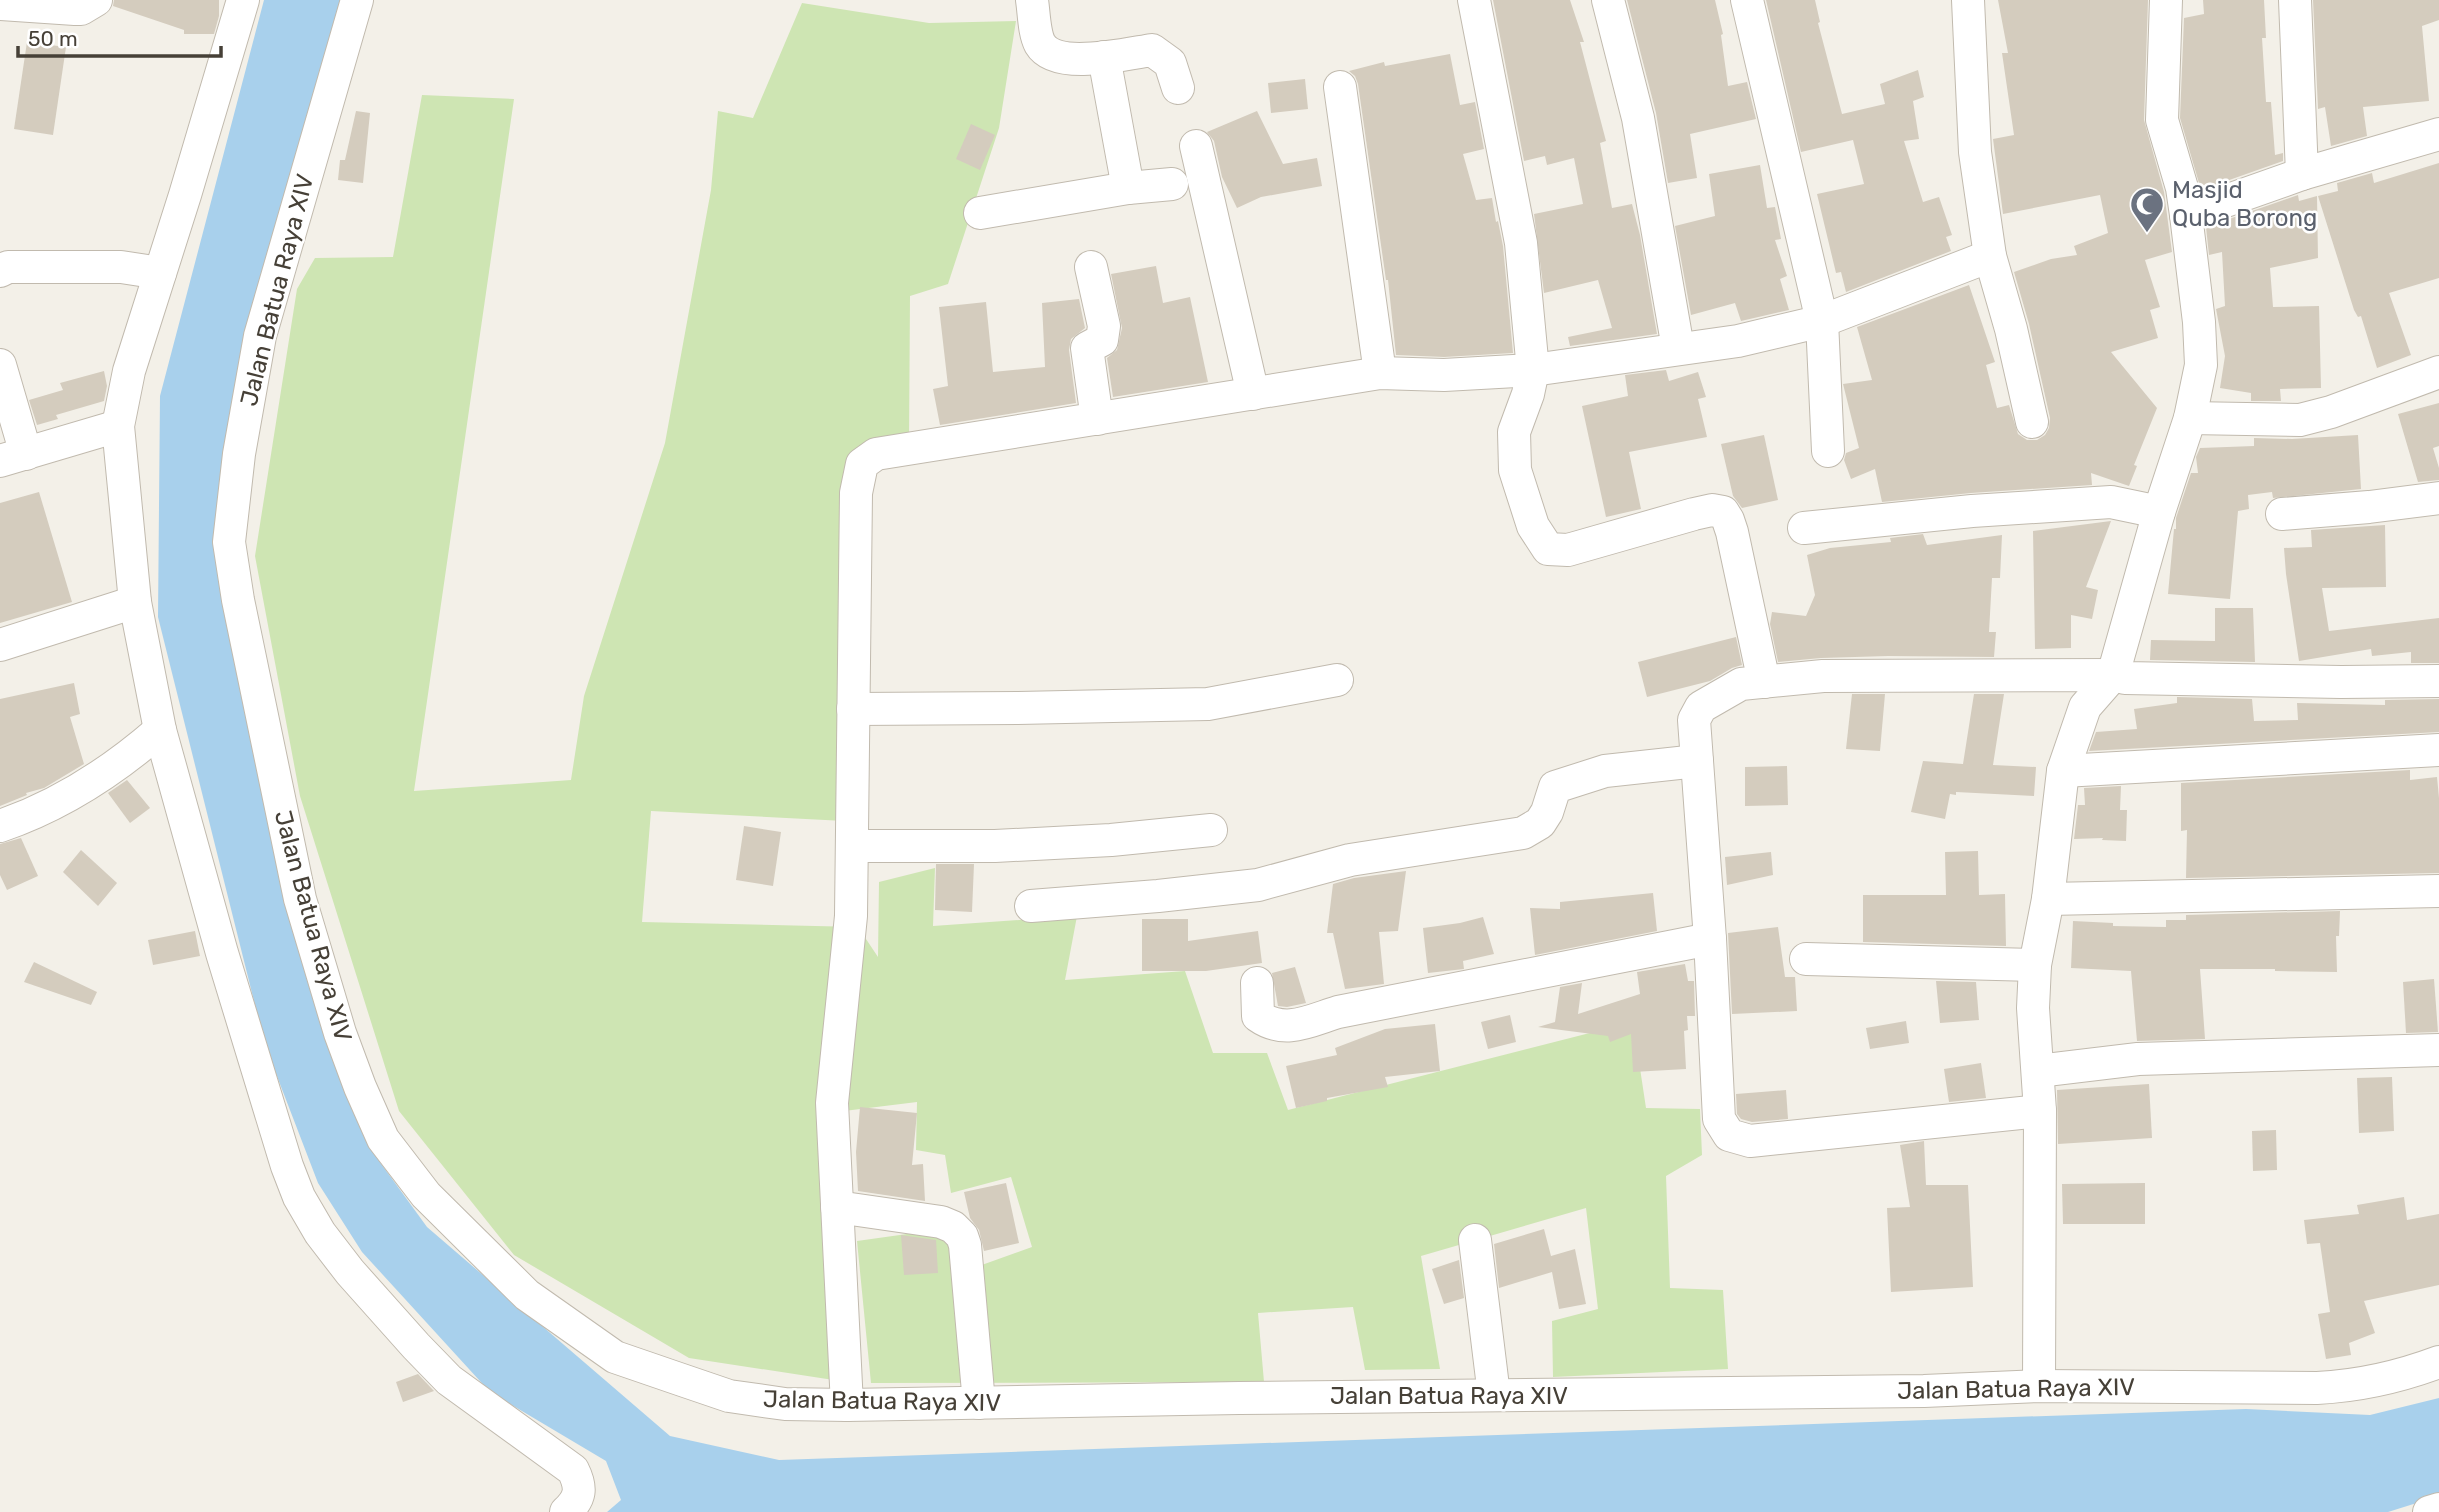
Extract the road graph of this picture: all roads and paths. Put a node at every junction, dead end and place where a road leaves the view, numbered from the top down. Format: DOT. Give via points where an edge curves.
graph roads {
  1 [pos="96,0"];
  2 [pos="357,0"];
  3 [pos="1032,0"];
  4 [pos="1475,0"];
  5 [pos="1608,0"];
  6 [pos="1747,0"];
  7 [pos="1968,0"];
  8 [pos="2166,0"];
  9 [pos="2295,0"];
  10 [pos="242,3"];
  11 [pos="0,4"];
  12 [pos="1104,57"];
  13 [pos="1340,87"];
  14 [pos="1178,88"];
  15 [pos="2439,134"];
  16 [pos="1196,146"];
  17 [pos="2302,174"];
  18 [pos="1172,184"];
  19 [pos="1128,188"];
  20 [pos="980,213"];
  21 [pos="2186,215"];
  22 [pos="1990,256"];
  23 [pos="1091,267"];
  24 [pos="0,271"];
  25 [pos="160,273"];
  26 [pos="1822,321"];
  27 [pos="1678,348"];
  28 [pos="0,365"];
  29 [pos="1533,370"];
  30 [pos="2439,372"];
  31 [pos="1380,373"];
  32 [pos="1253,394"];
  33 [pos="2190,418"];
  34 [pos="1097,419"];
  35 [pos="2032,422"];
  36 [pos="118,426"];
  37 [pos="1828,451"];
  38 [pos="13,458"];
  39 [pos="2439,498"];
  40 [pos="2159,512"];
  41 [pos="2283,514"];
  42 [pos="1804,528"];
  43 [pos="135,602"];
  44 [pos="0,645"];
  45 [pos="2113,675"];
  46 [pos="1337,680"];
  47 [pos="2439,681"];
  48 [pos="1764,682"];
  49 [pos="853,709"];
  50 [pos="160,730"];
  51 [pos="2439,750"];
  52 [pos="1697,761"];
  53 [pos="2063,771"];
  54 [pos="0,826"];
  55 [pos="1210,830"];
  56 [pos="852,846"];
  57 [pos="2439,891"];
  58 [pos="2048,900"];
  59 [pos="1031,906"];
  60 [pos="1710,939"];
  61 [pos="1806,959"];
  62 [pos="2035,965"];
  63 [pos="1257,983"];
  64 [pos="2439,1050"];
  65 [pos="2038,1071"];
  66 [pos="2040,1111"];
  67 [pos="837,1207"];
  68 [pos="1475,1240"];
  69 [pos="2439,1362"];
  70 [pos="2039,1386"];
  71 [pos="1494,1395"];
  72 [pos="979,1403"];
  73 [pos="847,1405"];
  74 [pos="2439,1509"];
  75 [pos="566,1512"];
  76 [pos="2429,1512"];
  1 -- 11 [label="street" via="81,9"];
  2 -- 73 [label="street, Jalan Batua Raya XIV" via="260,336 229,542 300,899 340,1033 383,1139 426,1195 527,1295 615,1357 729,1396 785,1404"];
  3 -- 12 [label="street" via="1040,44 1050,54 1065,59"];
  4 -- 29 [label="street" via="1521,243"];
  5 -- 27 [label="street" via="1638,118"];
  6 -- 26 [label="street"];
  7 -- 22 [label="street" via="1975,152"];
  8 -- 21 [label="street" via="2162,120"];
  9 -- 17 [label="street"];
  10 -- 25 [label="street"];
  12 -- 14 [label="street" via="1152,50 1170,63"];
  12 -- 19 [label="street"];
  13 -- 31 [label="street"];
  15 -- 17 [label="street"];
  16 -- 32 [label="street"];
  17 -- 21 [label="street"];
  18 -- 19 [label="street"];
  19 -- 20 [label="street"];
  21 -- 33 [label="street" via="2201,365"];
  22 -- 26 [label="street"];
  22 -- 35 [label="street"];
  23 -- 34 [label="street" via="1104,326 1102,340 1087,348"];
  24 -- 25 [label="street" via="8,267 121,267"];
  25 -- 36 [label="street" via="129,371"];
  26 -- 27 [label="street" via="1738,341"];
  26 -- 37 [label="street"];
  27 -- 29 [label="street"];
  28 -- 38 [label="street"];
  29 -- 31 [label="street"];
  29 -- 48 [label="street" via="1514,432 1515,470 1533,526 1548,549 1568,550 1694,514 1723,512 1732,532"];
  30 -- 33 [label="street" via="2300,420"];
  31 -- 32 [label="street"];
  32 -- 34 [label="street"];
  33 -- 40 [label="street"];
  34 -- 49 [label="street" via="876,454 862,464 856,493"];
  36 -- 38 [label="street"];
  36 -- 43 [label="street"];
  39 -- 41 [label="street"];
  40 -- 42 [label="street" via="2111,502"];
  40 -- 45 [label="street"];
  43 -- 44 [label="street"];
  43 -- 50 [label="street"];
  45 -- 47 [label="street"];
  45 -- 48 [label="street" via="1823,676"];
  45 -- 53 [label="street" via="2085,707"];
  46 -- 49 [label="street" via="1208,704"];
  48 -- 52 [label="street" via="1741,684 1701,707 1694,720"];
  49 -- 56 [label="street"];
  50 -- 54 [label="street" via="111,770 25,818"];
  50 -- 75 [label="street" via="222,953 299,1197 350,1272 449,1380 573,1470 578,1500"];
  51 -- 53 [label="street"];
  52 -- 59 [label="street" via="1605,771 1555,787 1547,812 1523,833 1350,860 1258,885"];
  52 -- 60 [label="street"];
  53 -- 58 [label="street"];
  55 -- 56 [label="street" via="995,846"];
  56 -- 67 [label="street" via="851,916 832,1103"];
  57 -- 58 [label="street"];
  58 -- 62 [label="street"];
  60 -- 63 [label="street" via="1338,1012 1290,1027 1270,1024 1258,1016"];
  60 -- 66 [label="street" via="1718,1119 1729,1135 1750,1141"];
  61 -- 62 [label="street"];
  62 -- 65 [label="street"];
  64 -- 65 [label="street" via="2151,1059"];
  65 -- 66 [label="street"];
  66 -- 70 [label="street"];
  67 -- 72 [label="street" via="940,1222 962,1236 969,1270"];
  67 -- 73 [label="street"];
  68 -- 71 [label="street"];
  69 -- 70 [label="street, Jalan Batua Raya XIV" via="2352,1386"];
  70 -- 71 [label="street, Jalan Batua Raya XIV"];
  71 -- 72 [label="street, Jalan Batua Raya XIV"];
  72 -- 73 [label="street, Jalan Batua Raya XIV"];
  74 -- 76 [label="street"];
}
